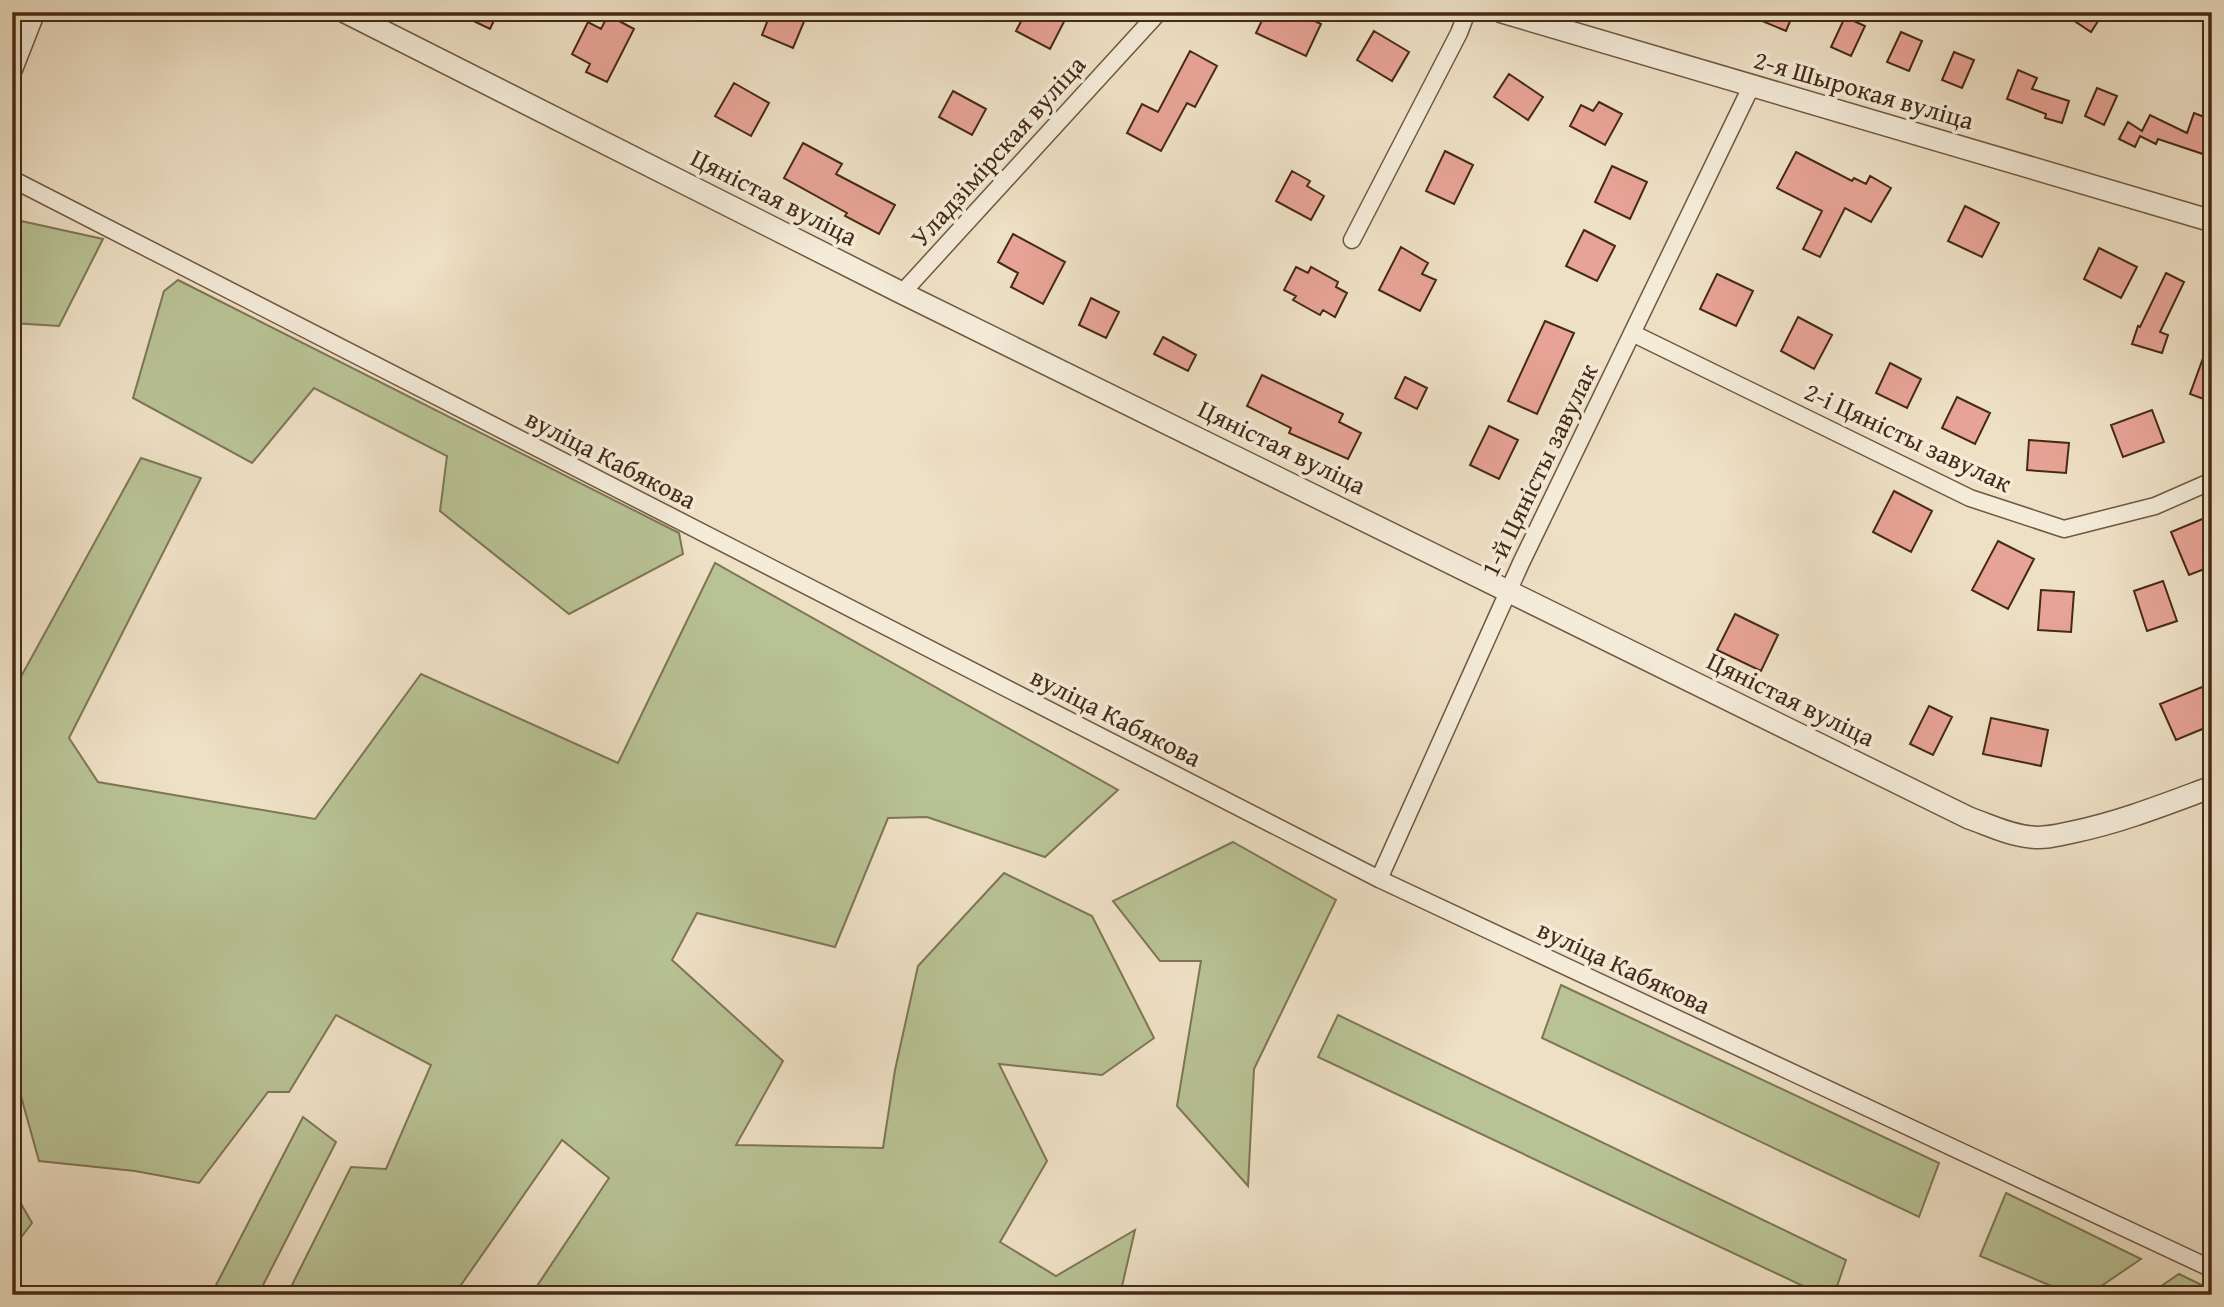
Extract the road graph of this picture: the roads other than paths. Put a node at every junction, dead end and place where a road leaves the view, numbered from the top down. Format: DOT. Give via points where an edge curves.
graph roads {
  1 [pos="34,12"];
  2 [pos="345,12"];
  3 [pos="1159,12"];
  4 [pos="1467,12"];
  5 [pos="1502,12"];
  6 [pos="12,68"];
  7 [pos="1751,86"];
  8 [pos="12,179"];
  9 [pos="2212,221"];
  10 [pos="1352,240"];
  11 [pos="902,293"];
  12 [pos="1632,333"];
  13 [pos="2212,481"];
  14 [pos="1509,589"];
  15 [pos="2212,787"];
  16 [pos="1379,880"];
  17 [pos="2212,1269"];
  1 -- 6 [label="street"];
  2 -- 11 [label="street, Цяністая вуліца"];
  3 -- 11 [label="street, Уладзімірская вуліца"];
  4 -- 10 [label="street"];
  5 -- 7 [label="street, 2-я Шырокая вуліца"];
  7 -- 9 [label="street, 2-я Шырокая вуліца"];
  7 -- 12 [label="street, 1-й Цяністы завулак"];
  8 -- 16 [label="street, вуліца Кабякова"];
  11 -- 14 [label="street, Цяністая вуліца"];
  12 -- 13 [label="street, 2-і Цяністы завулак" via="1970,498 2064,529 2155,506"];
  12 -- 14 [label="street, 1-й Цяністы завулак"];
  14 -- 15 [label="street, Цяністая вуліца" via="1909,789 2009,832 2049,837 2100,827"];
  14 -- 16 [label="street, 1-й Цяністы завулак"];
  16 -- 17 [label="street, вуліца Кабякова"];
}
